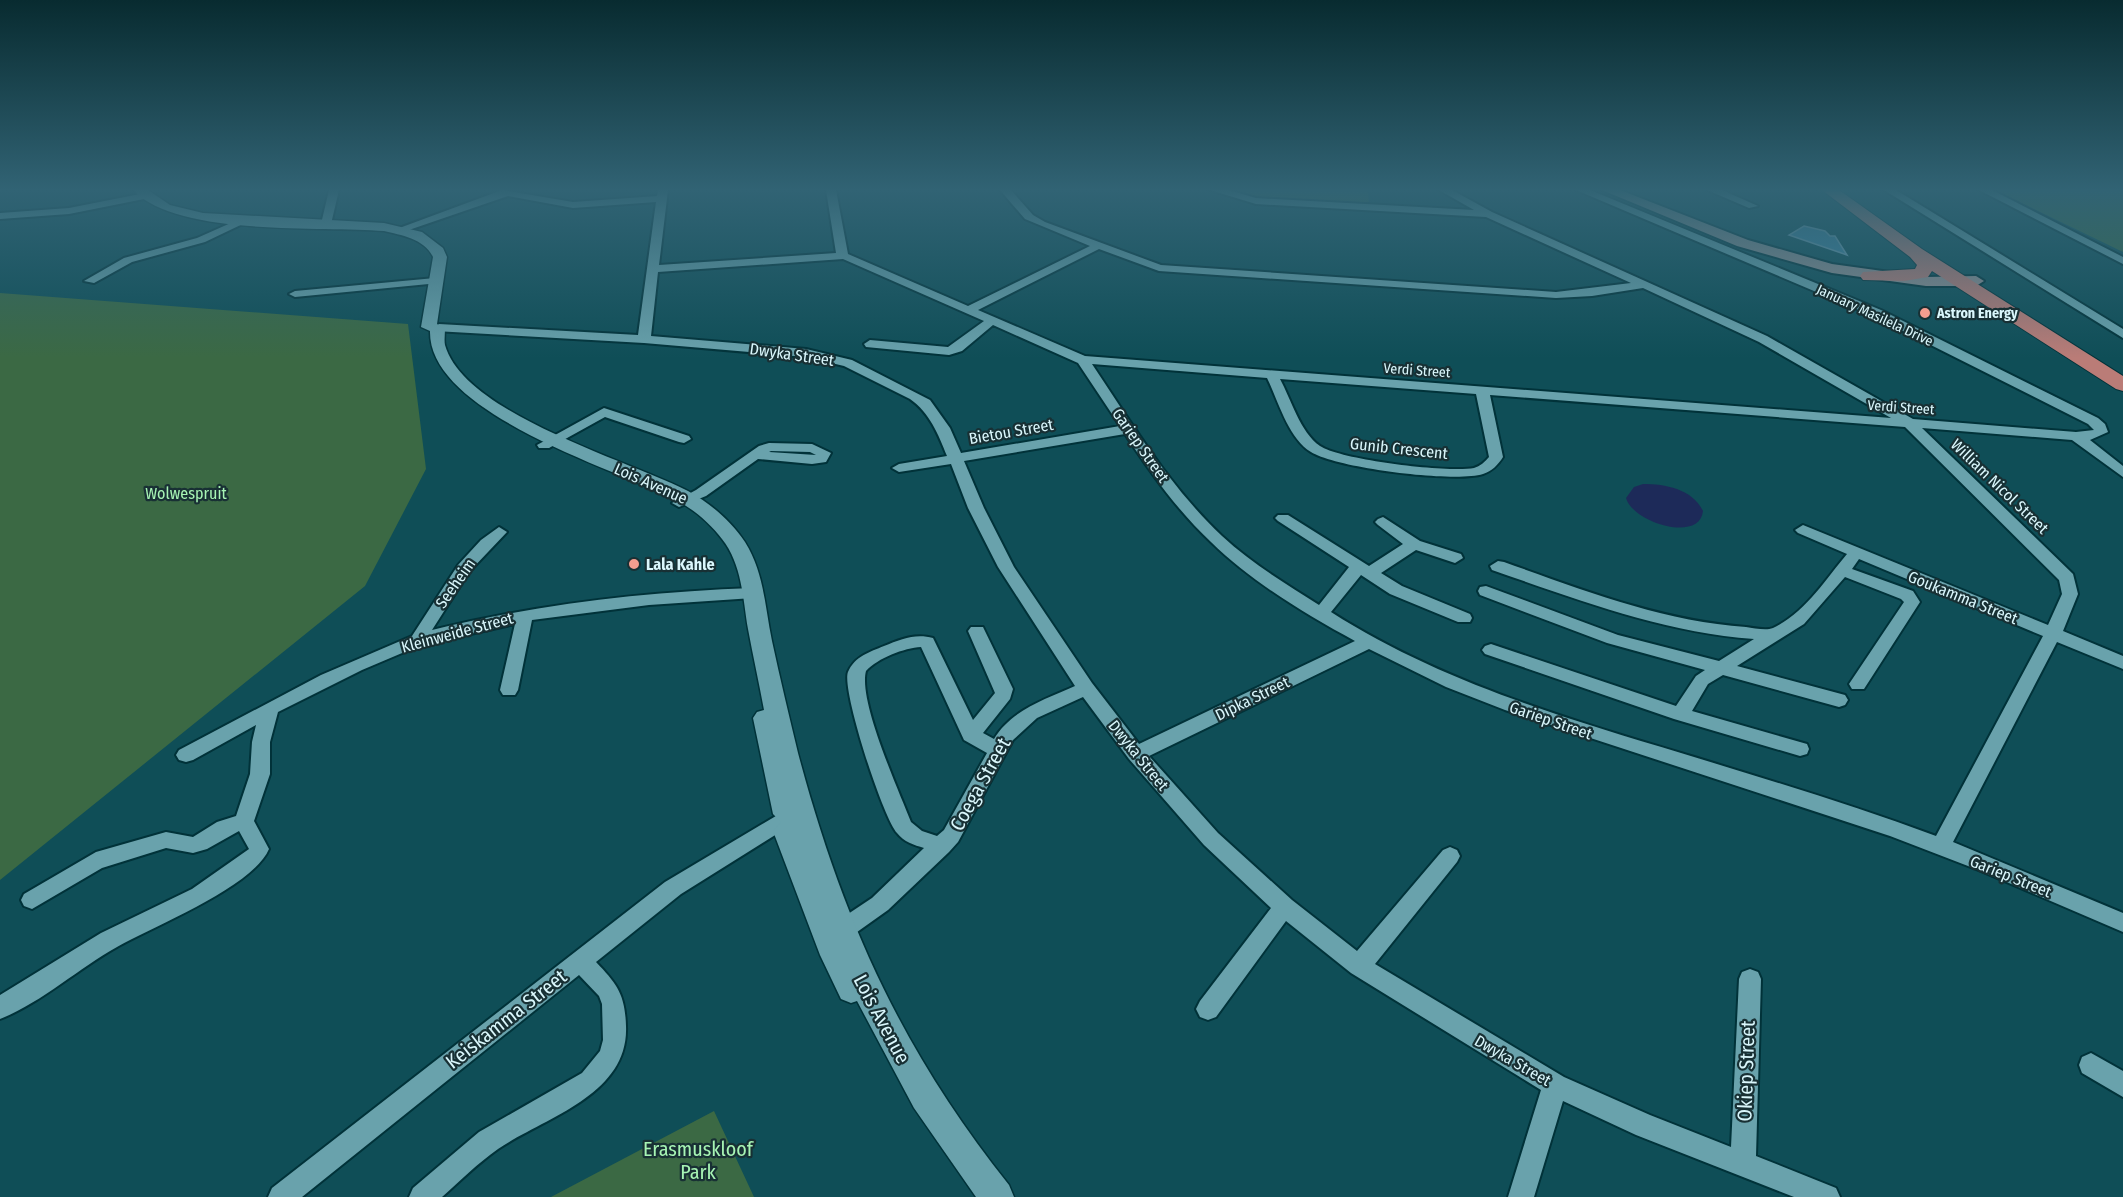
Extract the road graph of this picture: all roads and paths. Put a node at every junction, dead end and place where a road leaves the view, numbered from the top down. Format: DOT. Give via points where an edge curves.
graph roads {
  1 [pos="180,246"];
  2 [pos="431,246"];
  3 [pos="657,246"];
  4 [pos="839,246"];
  5 [pos="1098,246"];
  6 [pos="1558,246"];
  7 [pos="1715,246"];
  8 [pos="1742,246"];
  9 [pos="1743,246"];
  10 [pos="1906,246"];
  11 [pos="1918,246"];
  12 [pos="1980,246"];
  13 [pos="2093,246"];
  14 [pos="1916,253"];
  15 [pos="844,256"];
  16 [pos="2123,261"];
  17 [pos="654,269"];
  18 [pos="1869,276"];
  19 [pos="90,281"];
  20 [pos="435,283"];
  21 [pos="1972,283"];
  22 [pos="1643,285"];
  23 [pos="295,294"];
  24 [pos="967,311"];
  25 [pos="991,321"];
  26 [pos="436,327"];
  27 [pos="2123,334"];
  28 [pos="644,339"];
  29 [pos="870,344"];
  30 [pos="1083,360"];
  31 [pos="1271,374"];
  32 [pos="2123,374"];
  33 [pos="2123,385"];
  34 [pos="1482,390"];
  35 [pos="1908,422"];
  36 [pos="1129,429"];
  37 [pos="2076,436"];
  38 [pos="684,439"];
  39 [pos="548,443"];
  40 [pos="756,455"];
  41 [pos="958,459"];
  42 [pos="899,468"];
  43 [pos="2123,473"];
  44 [pos="684,501"];
  45 [pos="1283,518"];
  46 [pos="1383,522"];
  47 [pos="1803,530"];
  48 [pos="499,532"];
  49 [pos="1414,544"];
  50 [pos="1856,553"];
  51 [pos="1455,558"];
  52 [pos="1498,566"];
  53 [pos="1364,570"];
  54 [pos="1843,571"];
  55 [pos="1486,591"];
  56 [pos="746,593"];
  57 [pos="525,615"];
  58 [pos="1320,615"];
  59 [pos="1464,618"];
  60 [pos="977,631"];
  61 [pos="2053,634"];
  62 [pos="1770,635"];
  63 [pos="418,640"];
  64 [pos="1368,642"];
  65 [pos="1491,650"];
  66 [pos="2123,663"];
  67 [pos="1721,668"];
  68 [pos="1858,684"];
  69 [pos="1086,688"];
  70 [pos="509,690"];
  71 [pos="1839,700"];
  72 [pos="270,708"];
  73 [pos="1680,714"];
  74 [pos="971,735"];
  75 [pos="1800,749"];
  76 [pos="998,750"];
  77 [pos="1136,754"];
  78 [pos="186,755"];
  79 [pos="244,821"];
  80 [pos="791,822"];
  81 [pos="942,846"];
  82 [pos="1940,848"];
  83 [pos="1450,856"];
  84 [pos="32,900"];
  85 [pos="1284,907"];
  86 [pos="2123,923"];
  87 [pos="834,935"];
  88 [pos="580,961"];
  89 [pos="1359,966"];
  90 [pos="1750,979"];
  91 [pos="0,1008"];
  92 [pos="1208,1010"];
  93 [pos="2091,1065"];
  94 [pos="2123,1084"];
  95 [pos="1555,1085"];
  96 [pos="1743,1163"];
  97 [pos="280,1197"];
  98 [pos="422,1197"];
  99 [pos="978,1197"];
  100 [pos="997,1197"];
  101 [pos="1521,1197"];
  102 [pos="1827,1197"];
  1 -- 19 [label="street" via="128,260"];
  2 -- 20 [label="street, Lois Avenue" via="441,259"];
  3 -- 17 [label="street"];
  4 -- 15 [label="street"];
  5 -- 22 [label="street" via="1159,268 1262,276 1556,295"];
  5 -- 24 [label="street"];
  6 -- 22 [label="street, William Nicol Street"];
  7 -- 37 [label="street, January Masilela Drive" via="1877,313 2100,427 2101,432 2096,435"];
  8 -- 21 [label="main road, January Masilela Drive" via="1835,274 1898,282"];
  9 -- 18 [label="main road, January Masilela Drive" via="1808,265"];
  10 -- 14 [label="main road"];
  11 -- 21 [label="main road"];
  12 -- 27 [label="street"];
  13 -- 16 [label="street"];
  14 -- 18 [label="main road" via="1926,265 1922,273"];
  14 -- 21 [label="main road"];
  15 -- 17 [label="street"];
  15 -- 24 [label="street, Verdi Street"];
  17 -- 28 [label="street"];
  18 -- 21 [label="main road, January Masilela Drive"];
  20 -- 23 [label="street"];
  20 -- 26 [label="street, Lois Avenue" via="430,295"];
  21 -- 32 [label="main road"];
  21 -- 33 [label="main road"];
  22 -- 35 [label="street, William Nicol Street" via="1784,350"];
  24 -- 25 [label="street, Verdi Street"];
  25 -- 29 [label="street" via="949,351"];
  25 -- 30 [label="street, Verdi Street"];
  26 -- 28 [label="street, Dwyka Street"];
  26 -- 39 [label="street, Lois Avenue" via="440,353 461,382"];
  28 -- 41 [label="street, Dwyka Street" via="782,349 848,363 895,384 925,403"];
  30 -- 31 [label="street, Verdi Street"];
  30 -- 36 [label="street, Gariep Street"];
  31 -- 34 [label="street, Verdi Street"];
  31 -- 34 [label="street, Gunib Crescent" via="1307,441 1327,456 1349,462 1460,472 1480,470 1496,457"];
  34 -- 35 [label="street, Verdi Street"];
  35 -- 37 [label="street, Verdi Street"];
  35 -- 61 [label="street, William Nicol Street" via="2067,578 2070,594"];
  36 -- 41 [label="street, Bietou Street"];
  36 -- 58 [label="street, Gariep Street" via="1208,532"];
  37 -- 43 [label="street"];
  38 -- 39 [label="street" via="607,412"];
  39 -- 44 [label="street, Lois Avenue"];
  40 -- 44 [label="street"];
  41 -- 42 [label="street, Bietou Street"];
  41 -- 69 [label="street, Dwyka Street" via="976,508 1005,567"];
  44 -- 56 [label="street, Lois Avenue" via="712,516 738,548 749,572"];
  45 -- 53 [label="street"];
  46 -- 49 [label="street"];
  47 -- 50 [label="street, Goukamma Street"];
  48 -- 63 [label="street, Seeheim" via="457,577"];
  49 -- 51 [label="street"];
  49 -- 53 [label="street"];
  50 -- 54 [label="street"];
  50 -- 61 [label="street, Goukamma Street"];
  52 -- 62 [label="street" via="1625,611 1733,632"];
  53 -- 58 [label="street"];
  53 -- 59 [label="street" via="1416,600"];
  54 -- 62 [label="street" via="1798,620"];
  54 -- 68 [label="street" via="1907,595 1912,602"];
  55 -- 67 [label="street" via="1613,639"];
  56 -- 57 [label="street, Kleinweide Street" via="633,600"];
  56 -- 80 [label="street, Lois Avenue" via="777,780"];
  57 -- 63 [label="street, Kleinweide Street"];
  57 -- 70 [label="street"];
  58 -- 64 [label="street, Gariep Street"];
  60 -- 74 [label="street" via="1004,694"];
  61 -- 66 [label="street, Goukamma Street"];
  61 -- 82 [label="street, William Nicol Street"];
  62 -- 67 [label="street"];
  63 -- 72 [label="street, Kleinweide Street"];
  64 -- 77 [label="street, Dipka Street"];
  64 -- 82 [label="street, Gariep Street" via="1425,672 1513,708 1760,784"];
  65 -- 73 [label="street"];
  67 -- 71 [label="street"];
  67 -- 73 [label="street" via="1702,680"];
  69 -- 76 [label="street, Coega Street" via="1031,713 1006,735"];
  69 -- 77 [label="street, Dwyka Street"];
  72 -- 78 [label="street, Kleinweide Street"];
  72 -- 79 [label="street" via="261,742 260,774"];
  73 -- 75 [label="street"];
  74 -- 76 [label="street"];
  74 -- 81 [label="street" via="927,642 908,643 867,659 856,674 862,713 903,827 915,837"];
  76 -- 81 [label="street, Coega Street" via="964,816"];
  77 -- 85 [label="street, Dwyka Street" via="1211,839"];
  79 -- 84 [label="street" via="200,843 166,840 96,861"];
  79 -- 91 [label="street" via="259,849 256,856 200,895 109,940"];
  80 -- 87 [label="street, Lois Avenue"];
  80 -- 88 [label="street, Keiskamma Street" via="737,848 673,888"];
  81 -- 87 [label="street, Coega Street" via="880,904"];
  82 -- 86 [label="street, Gariep Street"];
  83 -- 89 [label="street"];
  85 -- 89 [label="street, Dwyka Street"];
  85 -- 92 [label="street"];
  87 -- 99 [label="street, Lois Avenue" via="870,1028 914,1105"];
  87 -- 100 [label="street, Lois Avenue" via="912,1076"];
  88 -- 97 [label="street, Keiskamma Street"];
  88 -- 98 [label="street" via="607,989 614,1004 615,1040 610,1057 591,1081 488,1142"];
  89 -- 95 [label="street, Dwyka Street"];
  90 -- 96 [label="street, Okiep Street"];
  93 -- 94 [label="street"];
  95 -- 96 [label="street, Dwyka Street"];
  95 -- 101 [label="street"];
  96 -- 102 [label="street, Dwyka Street"];
}
